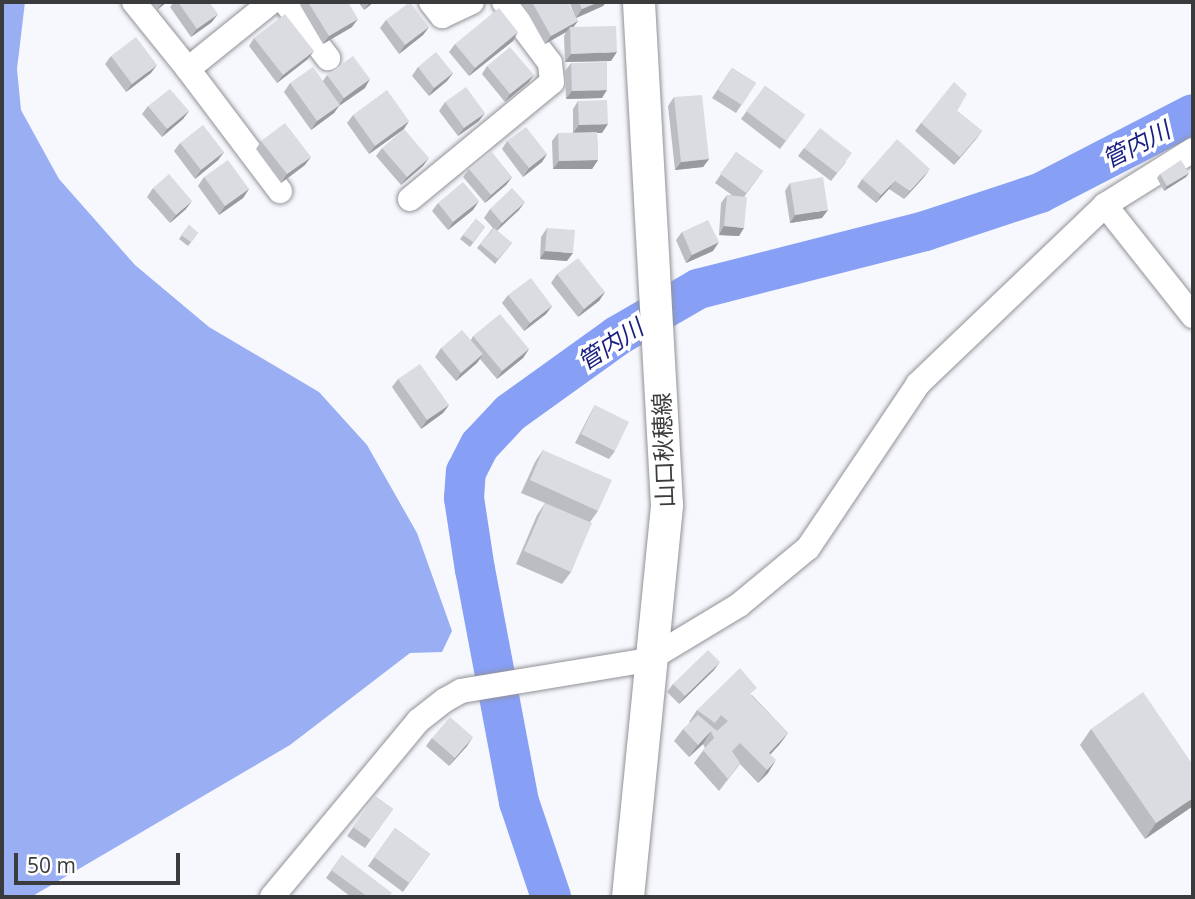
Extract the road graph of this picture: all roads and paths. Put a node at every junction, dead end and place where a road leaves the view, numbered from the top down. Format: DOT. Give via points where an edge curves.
graph roads {
  1 [pos="134,2"];
  2 [pos="271,2"];
  3 [pos="285,2"];
  4 [pos="431,2"];
  5 [pos="472,2"];
  6 [pos="504,2"];
  7 [pos="639,2"];
  8 [pos="328,58"];
  9 [pos="188,69"];
  10 [pos="1193,150"];
  11 [pos="280,191"];
  12 [pos="410,199"];
  13 [pos="1105,205"];
  14 [pos="1193,316"];
  15 [pos="648,660"];
  16 [pos="272,897"];
  17 [pos="628,897"];
  1 -- 9 [label="street"];
  2 -- 9 [label="street"];
  3 -- 8 [label="street"];
  4 -- 5 [label="street" via="442,16"];
  6 -- 12 [label="street" via="550,63 552,82"];
  7 -- 15 [label="main road, 山口秋穂線" via="667,505"];
  9 -- 11 [label="street"];
  10 -- 13 [label="street"];
  13 -- 14 [label="street"];
  13 -- 15 [label="street" via="918,384 808,548 714,623"];
  15 -- 16 [label="street" via="461,691 418,721"];
  15 -- 17 [label="main road, 山口秋穂線"];
}
